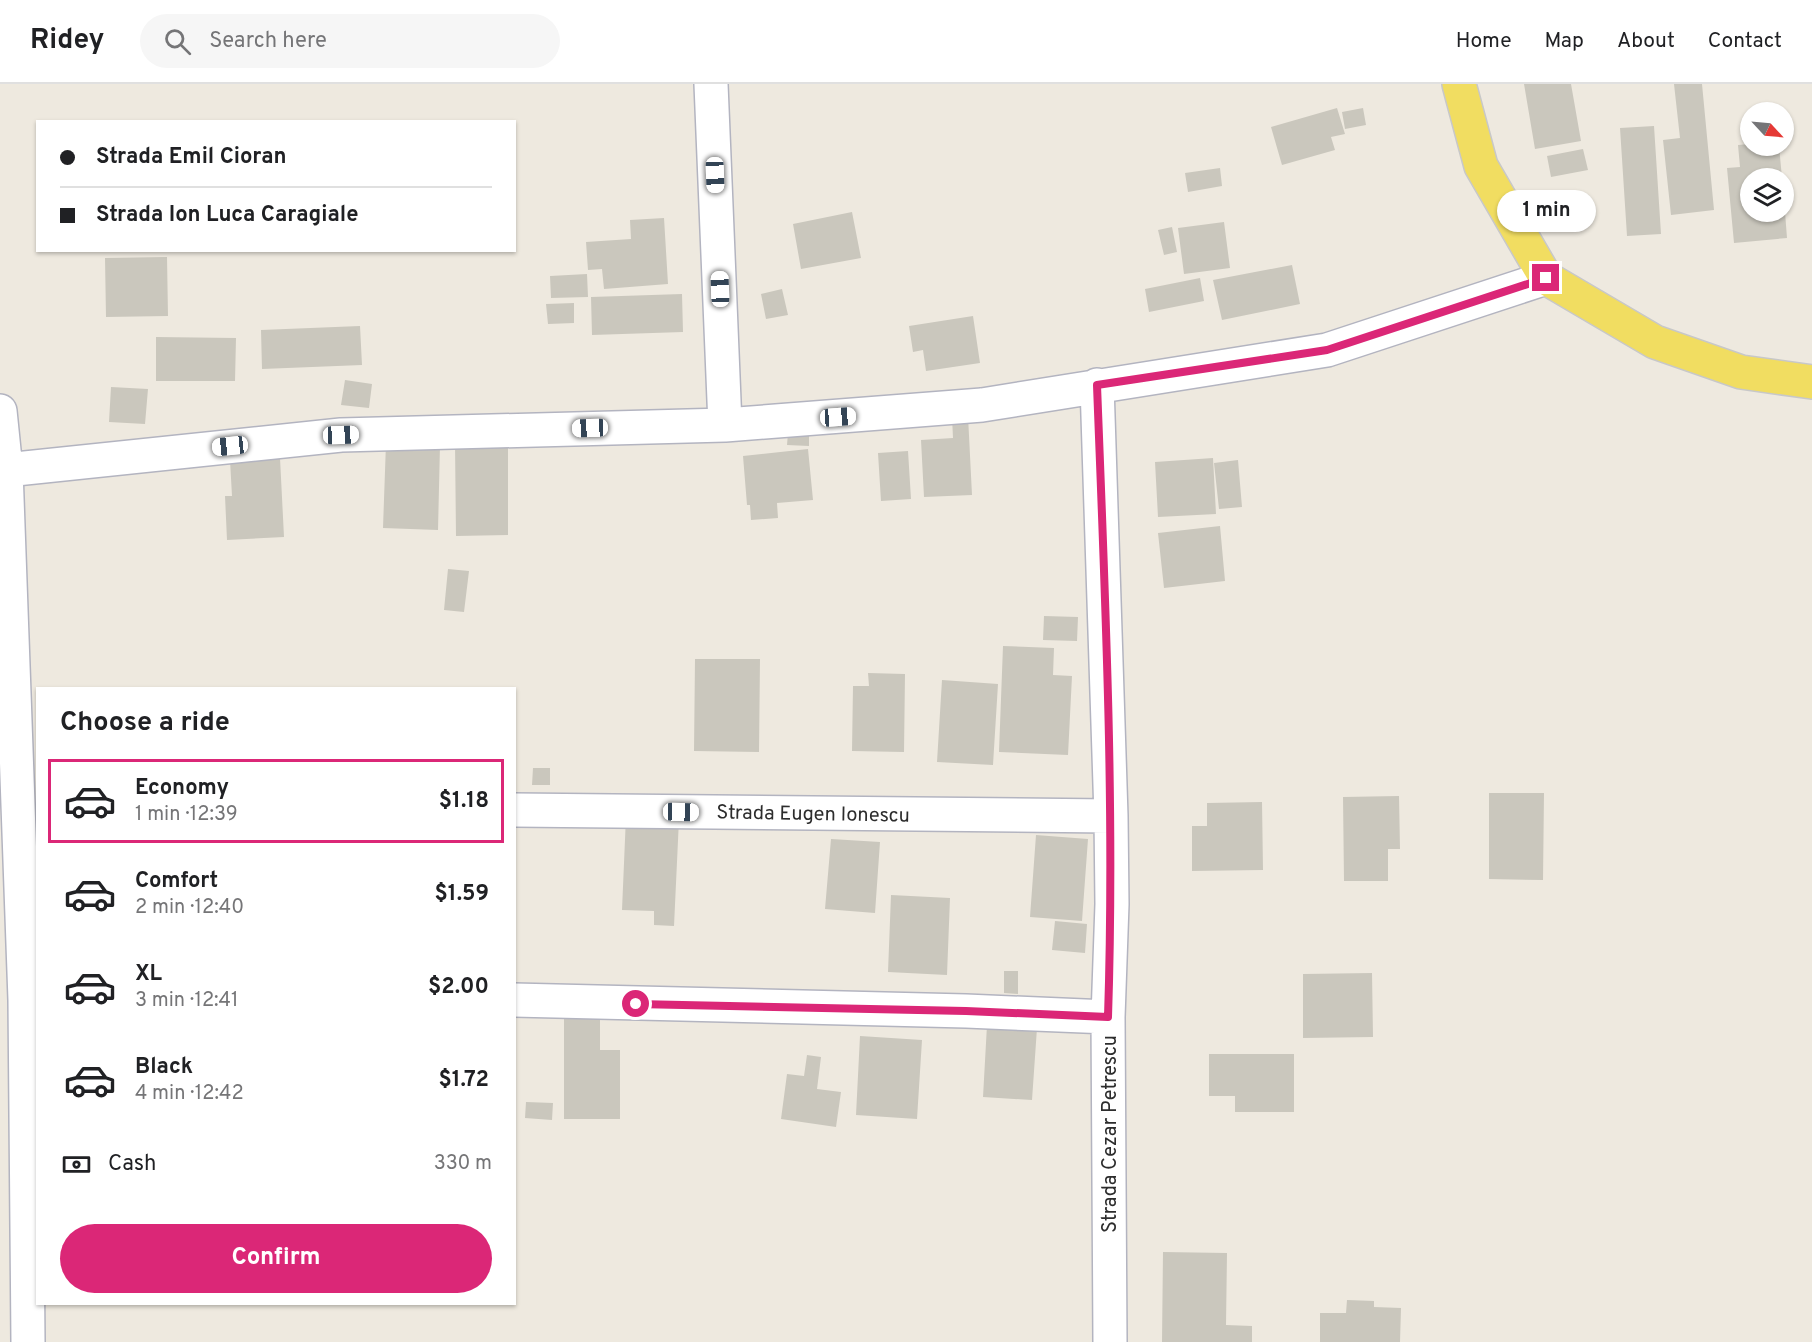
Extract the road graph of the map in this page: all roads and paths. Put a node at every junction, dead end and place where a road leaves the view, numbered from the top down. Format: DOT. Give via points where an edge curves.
graph roads {
  1 [pos="711,84"];
  2 [pos="1460,84"];
  3 [pos="1546,278"];
  4 [pos="1812,382"];
  5 [pos="1097,385"];
  6 [pos="0,411"];
  7 [pos="726,425"];
  8 [pos="6,470"];
  9 [pos="516,810"];
  10 [pos="1111,816"];
  11 [pos="31,1000"];
  12 [pos="516,1000"];
  13 [pos="1108,1017"];
  14 [pos="28,1342"];
  15 [pos="1110,1342"];
  1 -- 7 [label="street"];
  2 -- 3 [label="main road" via="1481,166"];
  3 -- 4 [label="main road" via="1655,342 1741,372"];
  3 -- 5 [label="street" via="1327,350"];
  5 -- 7 [label="street" via="982,405"];
  5 -- 10 [label="street, Strada Cezar Petrescu"];
  6 -- 8 [label="street"];
  7 -- 8 [label="street" via="341,435"];
  8 -- 11 [label="street"];
  9 -- 10 [label="street, Strada Eugen Ionescu"];
  10 -- 13 [label="street, Strada Cezar Petrescu"];
  11 -- 14 [label="street"];
  12 -- 13 [label="street"];
  13 -- 15 [label="street, Strada Cezar Petrescu"];
}
